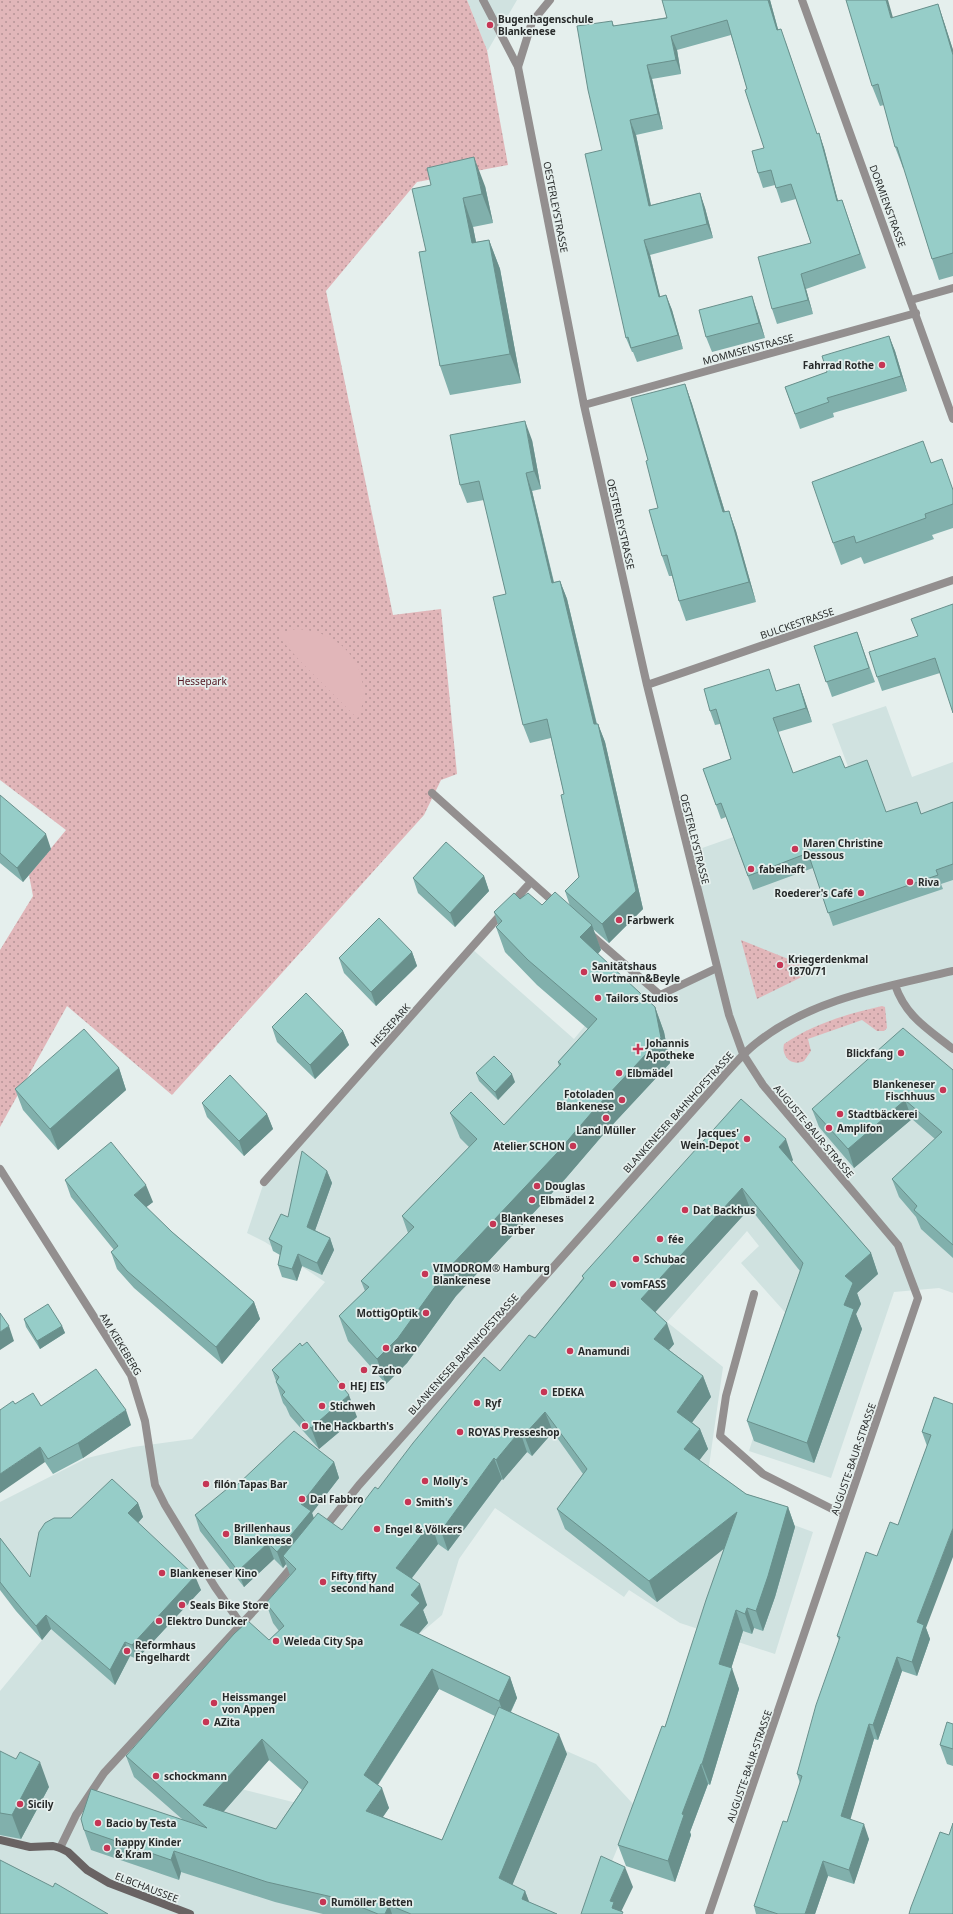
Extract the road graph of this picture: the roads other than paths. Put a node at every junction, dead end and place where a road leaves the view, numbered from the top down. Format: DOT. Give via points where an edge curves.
graph roads {
  1 [pos="483,0"];
  2 [pos="550,0"];
  3 [pos="802,0"];
  4 [pos="518,67"];
  5 [pos="953,288"];
  6 [pos="911,300"];
  7 [pos="916,313"];
  8 [pos="584,405"];
  9 [pos="953,419"];
  10 [pos="953,580"];
  11 [pos="647,685"];
  12 [pos="432,793"];
  13 [pos="530,882"];
  14 [pos="560,908"];
  15 [pos="584,928"];
  16 [pos="717,968"];
  17 [pos="953,971"];
  18 [pos="895,985"];
  19 [pos="953,1049"];
  20 [pos="743,1054"];
  21 [pos="0,1169"];
  22 [pos="264,1182"];
  23 [pos="754,1294"];
  24 [pos="844,1515"];
  25 [pos="319,1534"];
  26 [pos="300,1557"];
  27 [pos="241,1624"];
  28 [pos="0,1840"];
  29 [pos="60,1848"];
  30 [pos="190,1914"];
  31 [pos="709,1914"];
  1 -- 4 [label="street"];
  2 -- 4 [label="street, OESTERLEYSTRASSE" via="532,22"];
  3 -- 6 [label="street, DORMIENSTRASSE"];
  4 -- 8 [label="street, OESTERLEYSTRASSE"];
  5 -- 6 [label="street"];
  6 -- 7 [label="street, DORMIENSTRASSE"];
  7 -- 8 [label="street, MOMMSENSTRASSE"];
  7 -- 9 [label="street, DORMIENSTRASSE"];
  8 -- 11 [label="street, OESTERLEYSTRASSE"];
  10 -- 11 [label="street, BULCKESTRASSE"];
  11 -- 16 [label="street, OESTERLEYSTRASSE"];
  12 -- 13 [label="street"];
  13 -- 14 [label="street"];
  13 -- 22 [label="street, HESSEPARK"];
  15 -- 16 [label="street" via="660,995"];
  16 -- 20 [label="street, OESTERLEYSTRASSE"];
  17 -- 18 [label="street, BLANKENESER BAHNHOFSTRASSE"];
  18 -- 19 [label="street" via="900,1001 907,1010"];
  18 -- 20 [label="street, BLANKENESER BAHNHOFSTRASSE" via="834,1001 806,1012 770,1032"];
  20 -- 24 [label="street, AUGUSTE-BAUR-STRASSE" via="763,1085 898,1245 918,1298"];
  20 -- 25 [label="street, BLANKENESER BAHNHOFSTRASSE" via="359,1485"];
  21 -- 27 [label="street, AM KIEKEBERG" via="130,1375 145,1421 155,1485 169,1512"];
  23 -- 24 [label="street" via="726,1396 720,1436 764,1474"];
  24 -- 31 [label="street, AUGUSTE-BAUR-STRASSE"];
  26 -- 27 [label="street"];
  27 -- 29 [label="street" via="104,1773 76,1815"];
  28 -- 29 [label="street" via="30,1847"];
  29 -- 30 [label="street, ELBCHAUSSEE" via="109,1884"];
}
